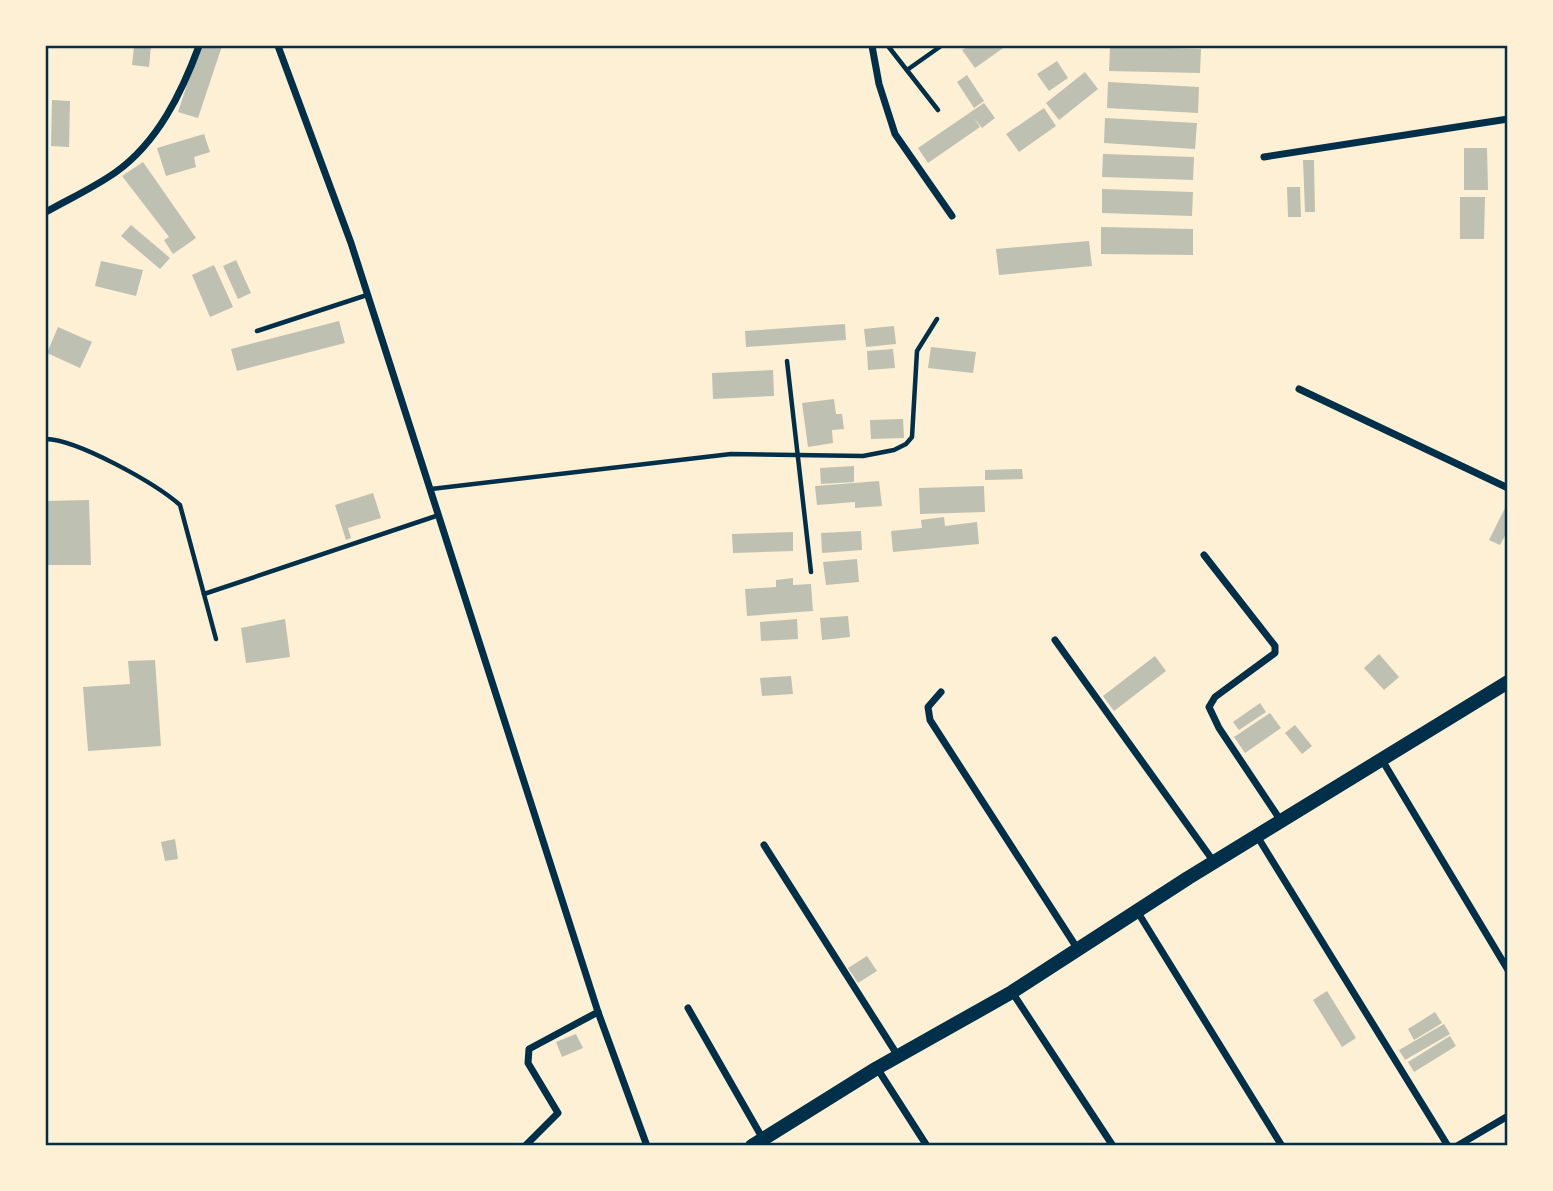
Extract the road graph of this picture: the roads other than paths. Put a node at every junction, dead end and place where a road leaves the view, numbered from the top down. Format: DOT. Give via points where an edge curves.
graph roads {
  1 [pos="199,46"];
  2 [pos="278,46"];
  3 [pos="873,46"];
  4 [pos="888,46"];
  5 [pos="941,46"];
  6 [pos="907,70"];
  7 [pos="938,110"];
  8 [pos="1507,119"];
  9 [pos="1264,157"];
  10 [pos="46,212"];
  11 [pos="952,216"];
  12 [pos="368,295"];
  13 [pos="937,319"];
  14 [pos="257,331"];
  15 [pos="787,361"];
  16 [pos="1298,389"];
  17 [pos="46,439"];
  18 [pos="798,456"];
  19 [pos="1507,488"];
  20 [pos="431,489"];
  21 [pos="440,515"];
  22 [pos="1204,555"];
  23 [pos="811,572"];
  24 [pos="204,594"];
  25 [pos="216,639"];
  26 [pos="1055,639"];
  27 [pos="1507,682"];
  28 [pos="941,692"];
  29 [pos="1382,760"];
  30 [pos="1281,821"];
  31 [pos="1257,836"];
  32 [pos="764,845"];
  33 [pos="1214,862"];
  34 [pos="1137,911"];
  35 [pos="1077,948"];
  36 [pos="1507,970"];
  37 [pos="1012,992"];
  38 [pos="688,1008"];
  39 [pos="598,1012"];
  40 [pos="898,1056"];
  41 [pos="877,1068"];
  42 [pos="1507,1116"];
  43 [pos="761,1144"];
  44 [pos="1462,1144"];
  45 [pos="525,1146"];
  46 [pos="646,1146"];
  47 [pos="927,1146"];
  48 [pos="1113,1146"];
  49 [pos="1282,1146"];
  50 [pos="1448,1146"];
  1 -- 10 [label="street" via="175,102 137,151 117,171"];
  2 -- 12 [label="street"];
  3 -- 11 [label="street" via="895,134"];
  4 -- 6 [label="lane"];
  5 -- 6 [label="lane"];
  6 -- 7 [label="lane"];
  8 -- 9 [label="street"];
  12 -- 14 [label="lane"];
  12 -- 20 [label="street"];
  13 -- 18 [label="lane" via="917,351 915,429 906,444 863,456"];
  15 -- 18 [label="lane"];
  16 -- 19 [label="street"];
  17 -- 24 [label="lane" via="78,446 167,493 180,505"];
  18 -- 20 [label="lane" via="732,454"];
  18 -- 23 [label="lane"];
  20 -- 21 [label="street"];
  21 -- 24 [label="lane"];
  21 -- 39 [label="street"];
  22 -- 30 [label="street" via="1275,646 1275,653 1215,696 1209,707"];
  24 -- 25 [label="lane"];
  26 -- 33 [label="street"];
  27 -- 29 [label="main road"];
  28 -- 35 [label="street" via="928,707 930,720"];
  29 -- 30 [label="main road"];
  29 -- 36 [label="street"];
  30 -- 31 [label="main road"];
  31 -- 33 [label="main road"];
  31 -- 50 [label="street"];
  32 -- 40 [label="street"];
  33 -- 34 [label="main road"];
  34 -- 35 [label="main road"];
  34 -- 49 [label="street"];
  35 -- 37 [label="main road"];
  37 -- 40 [label="main road"];
  37 -- 48 [label="street"];
  38 -- 43 [label="street"];
  39 -- 45 [label="street" via="529,1049 528,1063 558,1113"];
  39 -- 46 [label="street"];
  40 -- 41 [label="main road"];
  41 -- 43 [label="main road"];
  41 -- 47 [label="street"];
  42 -- 44 [label="street"];
}
